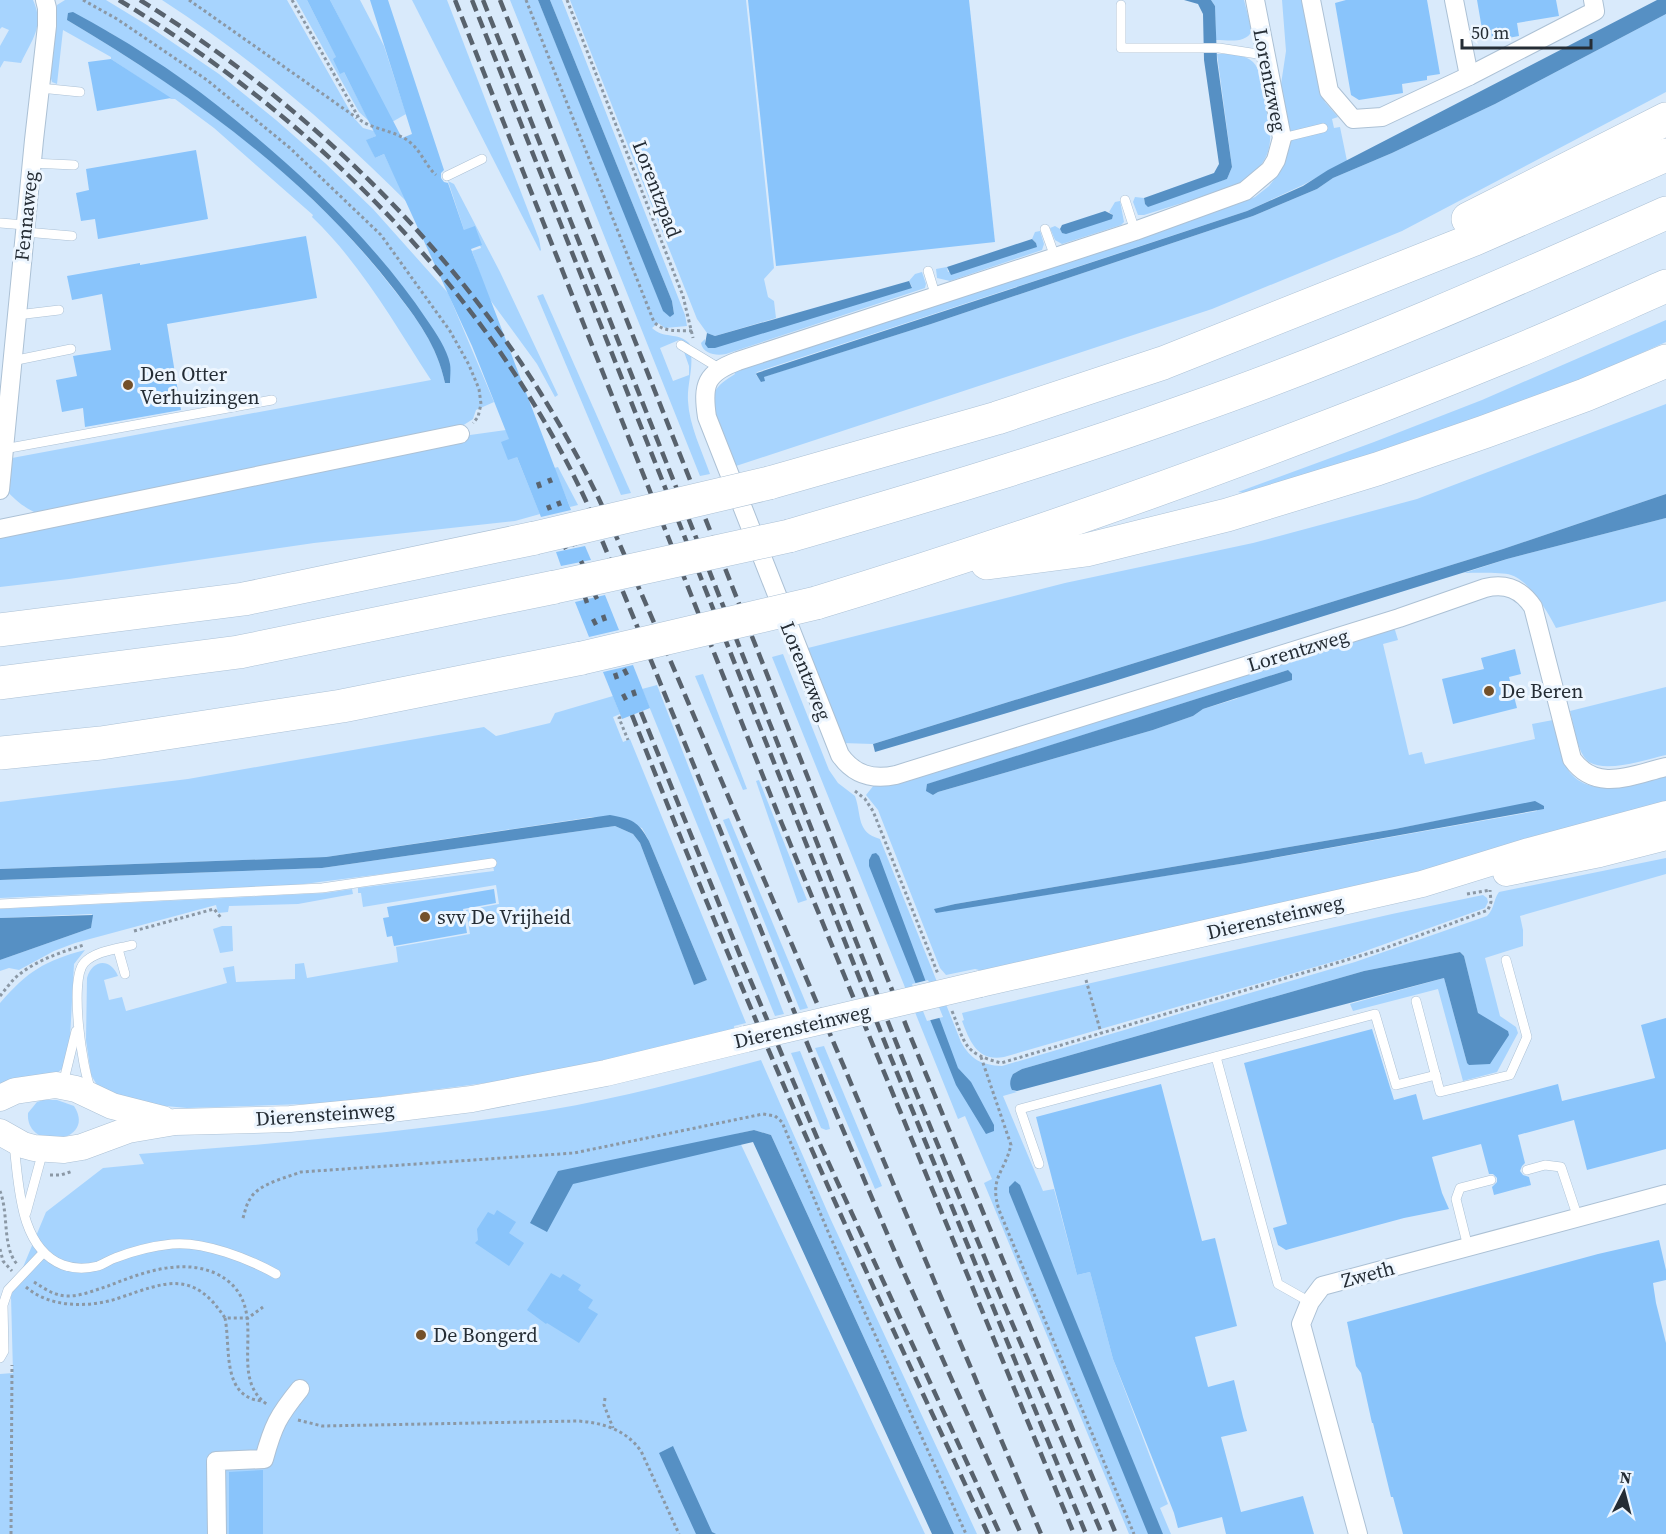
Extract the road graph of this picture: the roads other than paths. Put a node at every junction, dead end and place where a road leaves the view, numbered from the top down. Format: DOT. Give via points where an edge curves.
graph roads {
  1 [pos="45,0"];
  2 [pos="1255,0"];
  3 [pos="1311,0"];
  4 [pos="1454,0"];
  5 [pos="1593,0"];
  6 [pos="1121,4"];
  7 [pos="1264,55"];
  8 [pos="1469,76"];
  9 [pos="40,88"];
  10 [pos="80,92"];
  11 [pos="1666,119"];
  12 [pos="1323,128"];
  13 [pos="1282,138"];
  14 [pos="1666,154"];
  15 [pos="482,159"];
  16 [pos="31,163"];
  17 [pos="74,165"];
  18 [pos="447,176"];
  19 [pos="1125,200"];
  20 [pos="1666,213"];
  21 [pos="0,223"];
  22 [pos="25,229"];
  23 [pos="1045,229"];
  24 [pos="1135,231"];
  25 [pos="72,236"];
  26 [pos="1054,258"];
  27 [pos="928,271"];
  28 [pos="1666,286"];
  29 [pos="936,297"];
  30 [pos="59,310"];
  31 [pos="1300,310"];
  32 [pos="17,315"];
  33 [pos="681,345"];
  34 [pos="71,349"];
  35 [pos="12,361"];
  36 [pos="1666,361"];
  37 [pos="719,368"];
  38 [pos="1666,385"];
  39 [pos="1585,396"];
  40 [pos="272,400"];
  41 [pos="460,434"];
  42 [pos="3,438"];
  43 [pos="0,490"];
  44 [pos="0,529"];
  45 [pos="920,571"];
  46 [pos="0,630"];
  47 [pos="0,683"];
  48 [pos="0,753"];
  49 [pos="1666,767"];
  50 [pos="1666,814"];
  51 [pos="1666,837"];
  52 [pos="492,863"];
  53 [pos="1422,884"];
  54 [pos="0,904"];
  55 [pos="132,945"];
  56 [pos="118,949"];
  57 [pos="1506,960"];
  58 [pos="125,974"];
  59 [pos="1416,1001"];
  60 [pos="78,1026"];
  61 [pos="1216,1057"];
  62 [pos="1436,1075"];
  63 [pos="62,1086"];
  64 [pos="25,1090"];
  65 [pos="94,1096"];
  66 [pos="0,1098"];
  67 [pos="175,1122"];
  68 [pos="7,1136"];
  69 [pos="82,1148"];
  70 [pos="44,1150"];
  71 [pos="1040,1164"];
  72 [pos="1527,1170"];
  73 [pos="1491,1180"];
  74 [pos="1666,1194"];
  75 [pos="25,1215"];
  76 [pos="1578,1218"];
  77 [pos="1468,1247"];
  78 [pos="43,1253"];
  79 [pos="276,1274"];
  80 [pos="1310,1302"];
  81 [pos="0,1358"];
  82 [pos="300,1389"];
  83 [pos="217,1534"];
  84 [pos="1358,1534"];
  1 -- 9 [label="street, Fennaweg" via="47,26"];
  2 -- 7 [label="street, Lorentzweg"];
  3 -- 8 [label="street" via="1329,91 1353,119 1382,117"];
  4 -- 8 [label="street"];
  5 -- 8 [label="street" via="1595,11"];
  6 -- 7 [label="lane" via="1121,48 1219,48"];
  7 -- 13 [label="street, Lorentzweg"];
  9 -- 10 [label="lane"];
  9 -- 16 [label="street, Fennaweg"];
  11 -- 31 [label="highway"];
  12 -- 13 [label="lane"];
  13 -- 24 [label="street, Lorentzweg" via="1270,170 1252,187"];
  14 -- 31 [label="highway" via="1475,239"];
  15 -- 18 [label="lane"];
  16 -- 17 [label="lane"];
  16 -- 22 [label="street, Fennaweg"];
  19 -- 24 [label="lane"];
  20 -- 47 [label="highway, bridge" via="1346,351 1190,410 932,495 789,536 239,652"];
  21 -- 22 [label="lane"];
  22 -- 25 [label="lane"];
  22 -- 32 [label="street, Fennaweg"];
  23 -- 26 [label="lane"];
  24 -- 26 [label="street, Lorentzweg"];
  26 -- 29 [label="street, Lorentzweg"];
  27 -- 29 [label="lane"];
  28 -- 45 [label="highway" via="1346,420"];
  29 -- 37 [label="street, Lorentzweg"];
  30 -- 32 [label="lane"];
  31 -- 46 [label="highway, bridge" via="1162,363 1008,415 769,483 535,538 244,599"];
  32 -- 35 [label="street, Fennaweg"];
  33 -- 37 [label="lane"];
  34 -- 35 [label="lane"];
  35 -- 42 [label="street, Fennaweg"];
  36 -- 39 [label="highway"];
  37 -- 49 [label="street, Lorentzweg" via="706,389 707,417 836,746 845,763 860,773 876,777 896,775 1499,585 1521,593 1533,607 1577,767 1592,777 1610,780"];
  38 -- 39 [label="highway"];
  39 -- 45 [label="highway" via="1377,469 1227,515 1086,550"];
  40 -- 42 [label="lane"];
  41 -- 44 [label="street"];
  42 -- 43 [label="street, Fennaweg"];
  45 -- 48 [label="highway, bridge" via="816,603 582,658 342,706 101,743"];
  50 -- 53 [label="main road, Dierensteinweg"];
  51 -- 53 [label="main road, Dierensteinweg" via="1514,872"];
  52 -- 54 [label="lane" via="322,888"];
  53 -- 67 [label="main road, Dierensteinweg, bridge" via="606,1073 472,1099 290,1119"];
  55 -- 56 [label="lane"];
  56 -- 58 [label="lane"];
  56 -- 60 [label="lane" via="91,957 81,969"];
  57 -- 62 [label="lane" via="1527,1037 1510,1075 1440,1092"];
  59 -- 62 [label="lane"];
  60 -- 63 [label="lane"];
  60 -- 65 [label="lane" via="86,1078"];
  61 -- 62 [label="lane" via="1376,1014 1396,1085"];
  61 -- 71 [label="lane" via="1020,1109"];
  61 -- 80 [label="lane" via="1278,1284"];
  63 -- 64 [label="main road"];
  63 -- 65 [label="main road"];
  64 -- 66 [label="main road"];
  64 -- 68 [label="main road" via="10,1112"];
  65 -- 67 [label="main road, Dierensteinweg" via="112,1106"];
  65 -- 69 [label="main road" via="99,1107 98,1119"];
  67 -- 69 [label="main road, Dierensteinweg" via="128,1130"];
  68 -- 70 [label="main road"];
  68 -- 75 [label="lane"];
  69 -- 70 [label="main road"];
  70 -- 75 [label="lane"];
  72 -- 76 [label="lane" via="1545,1165 1561,1167"];
  73 -- 77 [label="lane" via="1460,1188 1456,1199"];
  74 -- 76 [label="street, Zweth"];
  75 -- 78 [label="lane" via="29,1233"];
  76 -- 77 [label="street, Zweth"];
  77 -- 80 [label="street, Zweth" via="1322,1286"];
  78 -- 79 [label="lane" via="58,1263 82,1269 134,1251 190,1244 260,1265"];
  78 -- 81 [label="lane" via="8,1290 3,1305 4,1351"];
  80 -- 84 [label="street" via="1301,1324"];
  82 -- 83 [label="street" via="271,1432 264,1459 216,1461"];
}
